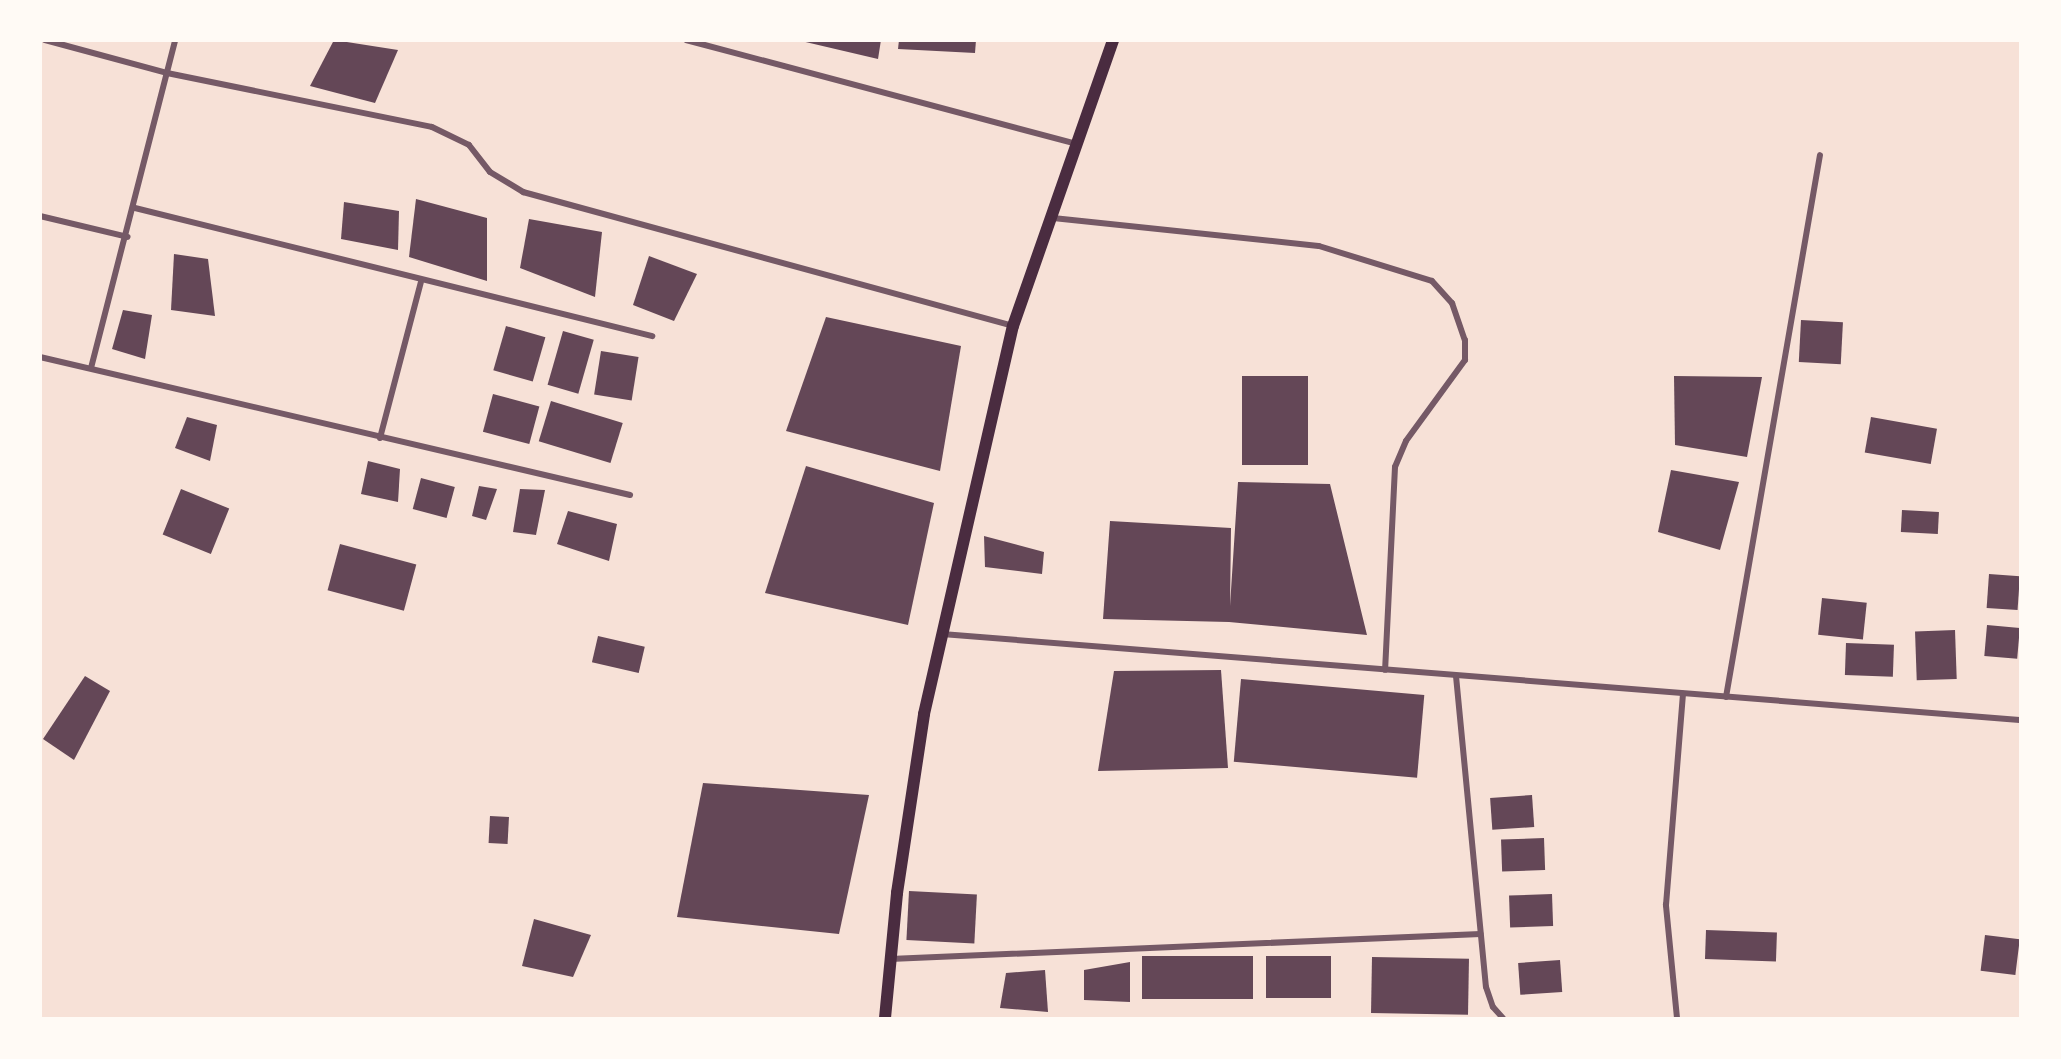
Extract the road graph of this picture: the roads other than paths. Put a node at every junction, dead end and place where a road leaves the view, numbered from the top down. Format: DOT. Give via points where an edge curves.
graph roads {
  1 [pos="45,40"];
  2 [pos="175,40"];
  3 [pos="686,40"];
  4 [pos="1113,40"];
  5 [pos="167,73"];
  6 [pos="1077,144"];
  7 [pos="1820,155"];
  8 [pos="135,208"];
  9 [pos="40,216"];
  10 [pos="1053,218"];
  11 [pos="128,237"];
  12 [pos="421,282"];
  13 [pos="1013,326"];
  14 [pos="652,336"];
  15 [pos="40,357"];
  16 [pos="91,368"];
  17 [pos="380,438"];
  18 [pos="630,495"];
  19 [pos="942,634"];
  20 [pos="1385,670"];
  21 [pos="1456,676"];
  22 [pos="1683,694"];
  23 [pos="1726,697"];
  24 [pos="2020,720"];
  25 [pos="1480,934"];
  26 [pos="890,959"];
  27 [pos="885,1018"];
  28 [pos="1503,1018"];
  29 [pos="1677,1018"];
  1 -- 5 [label="street"];
  2 -- 5 [label="street"];
  3 -- 6 [label="street"];
  4 -- 6 [label="main road"];
  5 -- 8 [label="street"];
  5 -- 13 [label="street" via="432,127 469,145 490,172 523,192"];
  6 -- 10 [label="main road"];
  7 -- 23 [label="street"];
  8 -- 11 [label="street"];
  8 -- 12 [label="street"];
  9 -- 11 [label="street"];
  10 -- 13 [label="main road"];
  10 -- 20 [label="street" via="1319,246 1432,281 1452,303 1465,340 1465,360 1406,441 1395,467"];
  11 -- 16 [label="street"];
  12 -- 14 [label="street"];
  12 -- 17 [label="street"];
  13 -- 19 [label="main road"];
  15 -- 16 [label="street"];
  16 -- 17 [label="street"];
  17 -- 18 [label="street"];
  19 -- 20 [label="street"];
  19 -- 26 [label="main road" via="924,714"];
  20 -- 21 [label="street"];
  21 -- 22 [label="street"];
  21 -- 25 [label="street"];
  22 -- 23 [label="street"];
  22 -- 29 [label="street" via="1666,905"];
  23 -- 24 [label="street"];
  25 -- 26 [label="street"];
  25 -- 28 [label="street" via="1486,987 1493,1007"];
  26 -- 27 [label="main road"];
}
